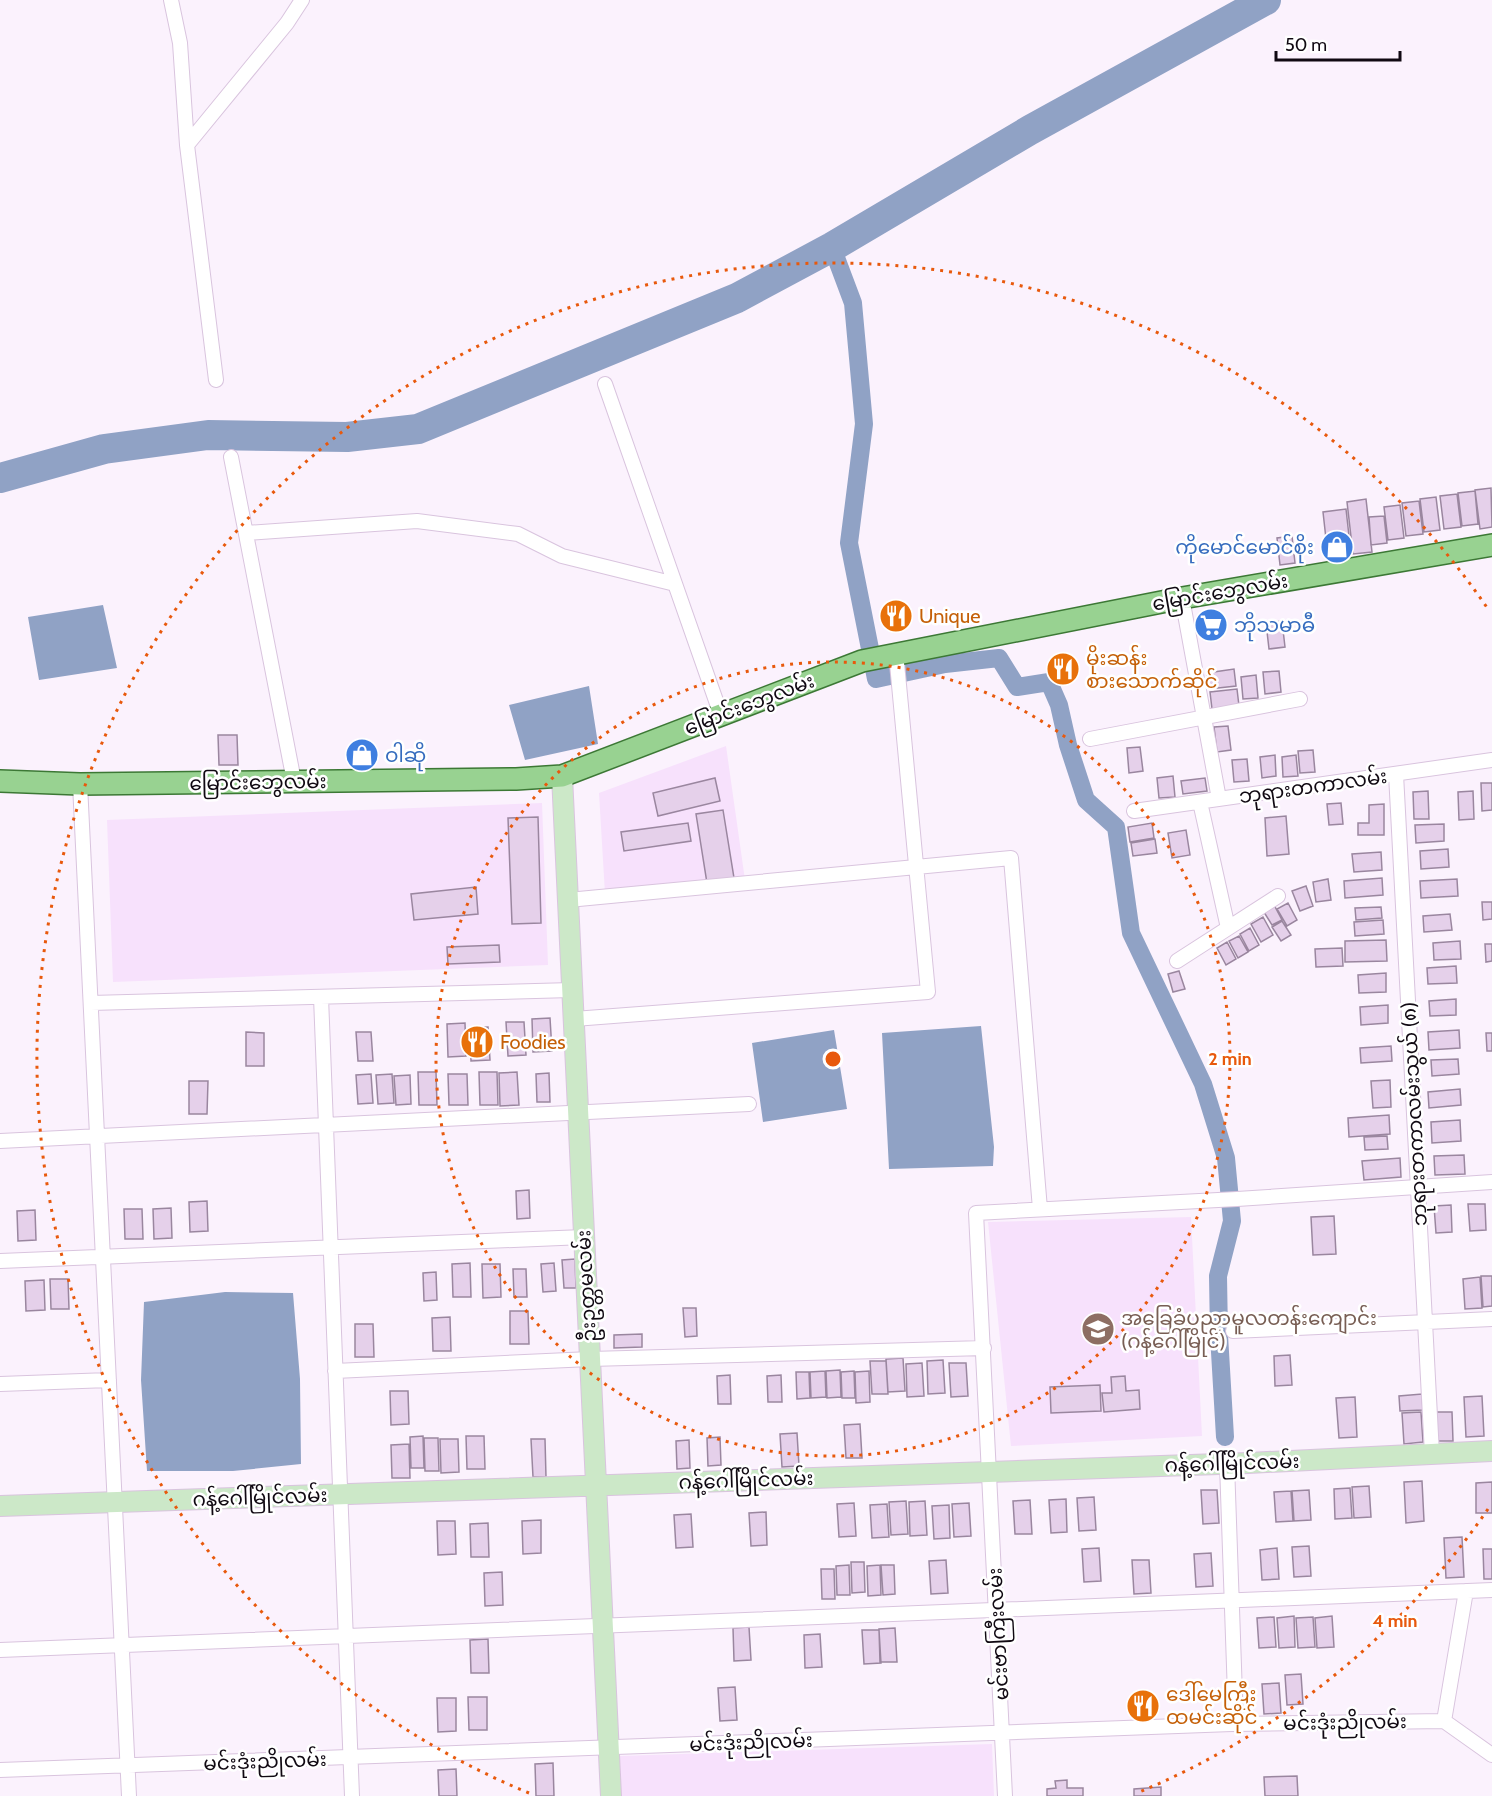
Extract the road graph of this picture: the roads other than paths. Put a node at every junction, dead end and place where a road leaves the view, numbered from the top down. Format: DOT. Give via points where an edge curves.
graph roads {
  1 [pos="171,0"];
  2 [pos="302,0"];
  3 [pos="187,145"];
  4 [pos="216,380"];
  5 [pos="605,384"];
  6 [pos="231,457"];
  7 [pos="246,533"];
  8 [pos="1492,544"];
  9 [pos="675,584"];
  10 [pos="1182,598"];
  11 [pos="888,664"];
  12 [pos="1300,699"];
  13 [pos="721,714"];
  14 [pos="1204,717"];
  15 [pos="1090,739"];
  16 [pos="1492,760"];
  17 [pos="1395,774"];
  18 [pos="562,776"];
  19 [pos="294,781"];
  20 [pos="0,782"];
  21 [pos="80,784"];
  22 [pos="1219,799"];
  23 [pos="1200,802"];
  24 [pos="1134,811"];
  25 [pos="917,868"];
  26 [pos="1278,896"];
  27 [pos="568,900"];
  28 [pos="1228,928"];
  29 [pos="1177,961"];
  30 [pos="572,990"];
  31 [pos="321,997"];
  32 [pos="91,1003"];
  33 [pos="574,1019"];
  34 [pos="749,1104"];
  35 [pos="578,1113"];
  36 [pos="326,1125"];
  37 [pos="97,1136"];
  38 [pos="0,1141"];
  39 [pos="1492,1182"];
  40 [pos="1418,1187"];
  41 [pos="1040,1209"];
  42 [pos="584,1237"];
  43 [pos="331,1247"];
  44 [pos="103,1257"];
  45 [pos="0,1261"];
  46 [pos="1492,1319"];
  47 [pos="1425,1322"];
  48 [pos="1233,1331"];
  49 [pos="984,1348"];
  50 [pos="590,1359"];
  51 [pos="335,1371"];
  52 [pos="109,1380"];
  53 [pos="0,1384"];
  54 [pos="1492,1451"];
  55 [pos="1432,1454"];
  56 [pos="1235,1464"];
  57 [pos="990,1472"];
  58 [pos="596,1485"];
  59 [pos="340,1494"];
  60 [pos="115,1502"];
  61 [pos="0,1506"];
  62 [pos="1492,1590"];
  63 [pos="1466,1591"];
  64 [pos="1232,1599"];
  65 [pos="997,1609"];
  66 [pos="603,1626"];
  67 [pos="345,1636"];
  68 [pos="122,1645"];
  69 [pos="0,1650"];
  70 [pos="1444,1721"];
  71 [pos="1236,1724"];
  72 [pos="1002,1733"];
  73 [pos="609,1747"];
  74 [pos="1492,1755"];
  75 [pos="350,1757"];
  76 [pos="128,1766"];
  77 [pos="0,1770"];
  78 [pos="129,1796"];
  79 [pos="352,1796"];
  80 [pos="611,1796"];
  81 [pos="1005,1796"];
  1 -- 3 [label="street" via="180,43"];
  2 -- 3 [label="street"];
  3 -- 4 [label="street"];
  5 -- 9 [label="street"];
  6 -- 7 [label="street"];
  7 -- 9 [label="street" via="417,521 518,534 562,556"];
  7 -- 19 [label="street"];
  8 -- 10 [label="main road, မြောင်းဘွေလမ်း"];
  9 -- 13 [label="street"];
  10 -- 11 [label="main road, မြောင်းဘွေလမ်း"];
  10 -- 14 [label="street"];
  11 -- 13 [label="main road, မြောင်းဘွေလမ်း"];
  11 -- 25 [label="street"];
  12 -- 14 [label="street"];
  13 -- 18 [label="main road, မြောင်းဘွေလမ်း"];
  14 -- 15 [label="street"];
  14 -- 22 [label="street"];
  16 -- 17 [label="street, ဘုရားတကာလမ်း"];
  17 -- 22 [label="street, ဘုရားတကာလမ်း"];
  17 -- 40 [label="street, ဘုရားတကာလမ်းသွယ် (၈)"];
  18 -- 19 [label="main road, မြောင်းဘွေလမ်း"];
  18 -- 27 [label="street, ဦးဥတ္တမလမ်း"];
  19 -- 21 [label="main road, မြောင်းဘွေလမ်း"];
  20 -- 21 [label="main road, မြောင်းဘွေလမ်း"];
  21 -- 32 [label="street"];
  22 -- 23 [label="street, ဘုရားတကာလမ်း"];
  23 -- 24 [label="street, ဘုရားတကာလမ်း"];
  23 -- 28 [label="street"];
  25 -- 27 [label="street"];
  25 -- 33 [label="street" via="928,992"];
  25 -- 41 [label="street" via="1011,858"];
  26 -- 28 [label="street"];
  27 -- 30 [label="street, ဦးဥတ္တမလမ်း"];
  28 -- 29 [label="street"];
  30 -- 31 [label="street"];
  30 -- 33 [label="street, ဦးဥတ္တမလမ်း"];
  31 -- 32 [label="street"];
  31 -- 36 [label="street"];
  32 -- 37 [label="street"];
  33 -- 35 [label="street, ဦးဥတ္တမလမ်း"];
  34 -- 35 [label="street"];
  35 -- 36 [label="street"];
  35 -- 42 [label="street, ဦးဥတ္တမလမ်း"];
  36 -- 37 [label="street"];
  36 -- 43 [label="street"];
  37 -- 38 [label="street"];
  37 -- 44 [label="street"];
  39 -- 40 [label="street"];
  40 -- 41 [label="street"];
  40 -- 47 [label="street, ဘုရားတကာလမ်းသွယ် (၈)"];
  41 -- 49 [label="street, မင်းဗာကြီးလမ်း" via="976,1213"];
  42 -- 43 [label="street"];
  42 -- 50 [label="street, ဦးဥတ္တမလမ်း"];
  43 -- 44 [label="street"];
  43 -- 51 [label="street"];
  44 -- 45 [label="street"];
  44 -- 52 [label="street"];
  46 -- 47 [label="street"];
  47 -- 48 [label="street"];
  47 -- 55 [label="street, ဘုရားတကာလမ်းသွယ် (၈)"];
  49 -- 50 [label="street"];
  49 -- 57 [label="street, မင်းဗာကြီးလမ်း"];
  50 -- 51 [label="street"];
  50 -- 58 [label="street, ဦးဥတ္တမလမ်း"];
  51 -- 59 [label="street"];
  52 -- 53 [label="street"];
  52 -- 60 [label="street"];
  54 -- 55 [label="street, ဂန့်ဂေါ်မြိုင်လမ်း"];
  55 -- 56 [label="street, ဂန့်ဂေါ်မြိုင်လမ်း"];
  56 -- 57 [label="street, ဂန့်ဂေါ်မြိုင်လမ်း"];
  56 -- 64 [label="street"];
  57 -- 58 [label="street, ဂန့်ဂေါ်မြိုင်လမ်း"];
  57 -- 65 [label="street, မင်းဗာကြီးလမ်း"];
  58 -- 59 [label="street, ဂန့်ဂေါ်မြိုင်လမ်း"];
  58 -- 66 [label="street, ဦးဥတ္တမလမ်း"];
  59 -- 60 [label="street, ဂန့်ဂေါ်မြိုင်လမ်း"];
  59 -- 67 [label="street"];
  60 -- 61 [label="street, ဂန့်ဂေါ်မြိုင်လမ်း"];
  60 -- 68 [label="street"];
  62 -- 63 [label="street"];
  63 -- 64 [label="street"];
  63 -- 70 [label="street"];
  64 -- 65 [label="street"];
  64 -- 71 [label="street"];
  65 -- 66 [label="street"];
  65 -- 72 [label="street, မင်းဗာကြီးလမ်း"];
  66 -- 67 [label="street"];
  66 -- 73 [label="street, ဦးဥတ္တမလမ်း"];
  67 -- 68 [label="street"];
  67 -- 75 [label="street"];
  68 -- 69 [label="street"];
  68 -- 76 [label="street"];
  70 -- 71 [label="street, မင်းဒုံးညိုလမ်း"];
  70 -- 74 [label="street"];
  71 -- 72 [label="street, မင်းဒုံးညိုလမ်း"];
  72 -- 73 [label="street, မင်းဒုံးညိုလမ်း"];
  72 -- 81 [label="street, မင်းဗာကြီးလမ်း"];
  73 -- 75 [label="street, မင်းဒုံးညိုလမ်း"];
  73 -- 80 [label="street, ဦးဥတ္တမလမ်း"];
  75 -- 76 [label="street, မင်းဒုံးညိုလမ်း"];
  75 -- 79 [label="street"];
  76 -- 77 [label="street, မင်းဒုံးညိုလမ်း"];
  76 -- 78 [label="street"];
}
